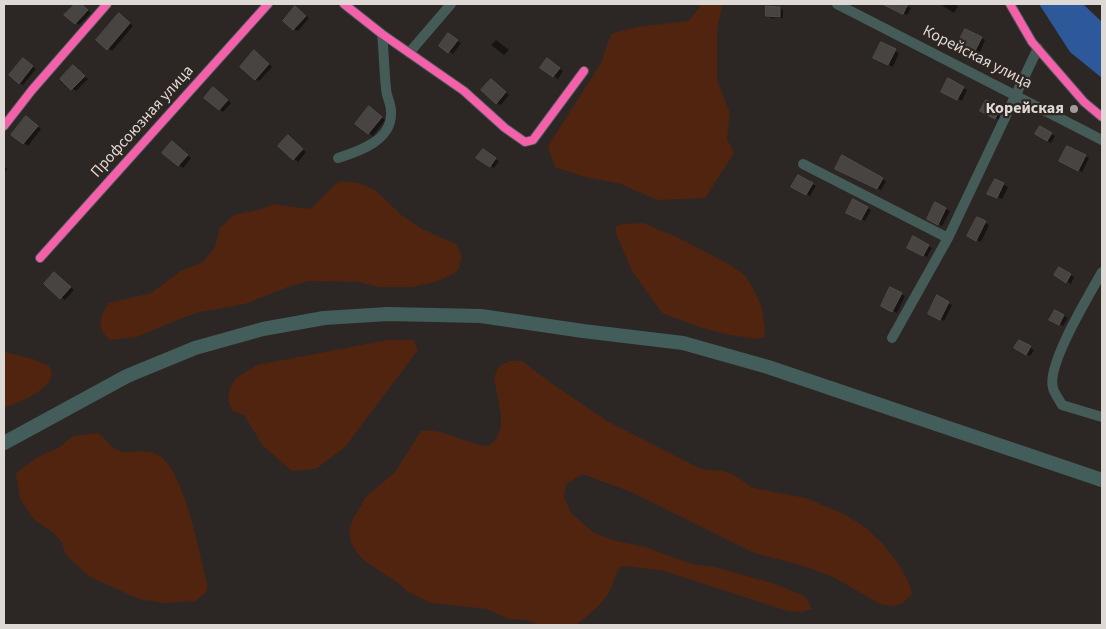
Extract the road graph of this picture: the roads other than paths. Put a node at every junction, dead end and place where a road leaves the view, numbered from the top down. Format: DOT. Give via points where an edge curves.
graph roads {
  1 [pos="268,4"];
  2 [pos="344,4"];
  3 [pos="451,4"];
  4 [pos="837,4"];
  5 [pos="1010,4"];
  6 [pos="103,5"];
  7 [pos="382,34"];
  8 [pos="1038,48"];
  9 [pos="409,53"];
  10 [pos="584,71"];
  11 [pos="1016,95"];
  12 [pos="1102,118"];
  13 [pos="4,126"];
  14 [pos="1102,140"];
  15 [pos="338,158"];
  16 [pos="803,164"];
  17 [pos="948,238"];
  18 [pos="40,258"];
  19 [pos="1102,272"];
  20 [pos="892,338"];
  21 [pos="1102,417"];
  22 [pos="4,443"];
  23 [pos="1102,480"];
  1 -- 18 [label="street, Профсоюзная улица"];
  2 -- 7 [label="street"];
  3 -- 9 [label="street"];
  4 -- 11 [label="street, Корейская улица"];
  5 -- 8 [label="street"];
  6 -- 13 [label="street"];
  7 -- 9 [label="street"];
  7 -- 15 [label="street" via="390,125 372,143"];
  8 -- 11 [label="street"];
  8 -- 12 [label="street"];
  9 -- 10 [label="street" via="464,91 525,142 533,140"];
  11 -- 14 [label="street, Корейская улица"];
  11 -- 17 [label="street"];
  16 -- 17 [label="street"];
  17 -- 20 [label="street"];
  19 -- 21 [label="street" via="1055,365 1052,387 1062,404"];
  22 -- 23 [label="main road" via="127,376 195,348 263,329 324,318 388,314 481,316 682,343 768,367"];
}
